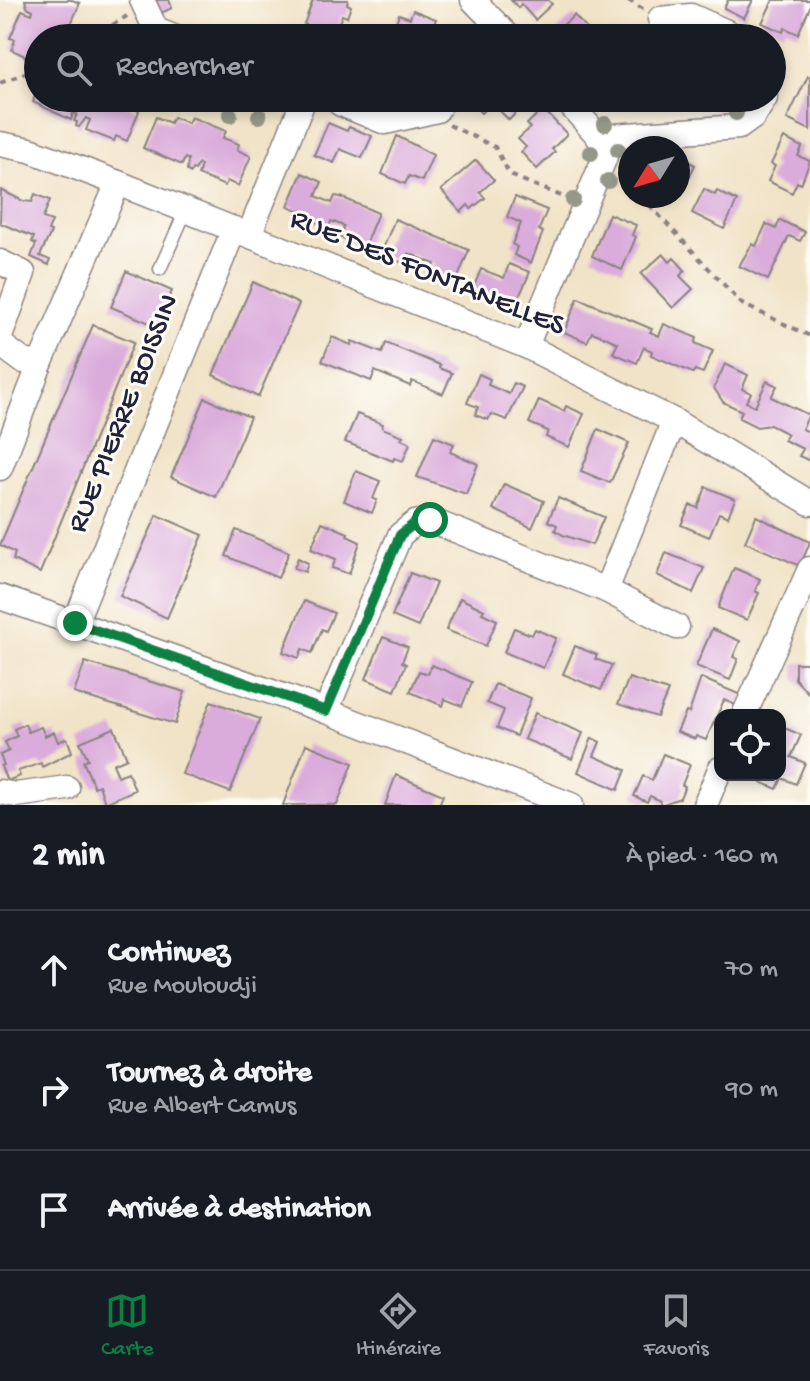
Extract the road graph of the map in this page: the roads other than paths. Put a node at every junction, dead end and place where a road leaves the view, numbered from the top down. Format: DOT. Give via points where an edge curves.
graph roads {
  1 [pos="473,0"];
  2 [pos="143,3"];
  3 [pos="660,19"];
  4 [pos="153,24"];
  5 [pos="493,24"];
  6 [pos="709,24"];
  7 [pos="298,112"];
  8 [pos="361,112"];
  9 [pos="416,112"];
  10 [pos="577,112"];
  11 [pos="756,112"];
  12 [pos="599,137"];
  13 [pos="0,144"];
  14 [pos="118,183"];
  15 [pos="186,210"];
  16 [pos="242,232"];
  17 [pos="0,262"];
  18 [pos="160,269"];
  19 [pos="0,337"];
  20 [pos="0,344"];
  21 [pos="526,346"];
  22 [pos="40,364"];
  23 [pos="674,421"];
  24 [pos="0,468"];
  25 [pos="810,503"];
  26 [pos="810,569"];
  27 [pos="606,590"];
  28 [pos="0,597"];
  29 [pos="75,623"];
  30 [pos="677,627"];
  31 [pos="747,709"];
  32 [pos="326,711"];
  33 [pos="715,781"];
  34 [pos="67,788"];
  35 [pos="0,792"];
  36 [pos="571,805"];
  37 [pos="705,805"];
  1 -- 5 [label="street"];
  2 -- 4 [label="street"];
  3 -- 6 [label="street" via="691,16"];
  7 -- 16 [label="street, RUE PIERRE BOISSIN"];
  8 -- 9 [label="street" via="385,122"];
  10 -- 12 [label="street"];
  11 -- 12 [label="street" via="739,127"];
  12 -- 21 [label="street" via="605,157"];
  13 -- 14 [label="street, RUE DES FONTANELLES"];
  14 -- 15 [label="street, RUE DES FONTANELLES"];
  14 -- 22 [label="street"];
  15 -- 16 [label="street, RUE DES FONTANELLES"];
  15 -- 18 [label="lane"];
  16 -- 21 [label="street, RUE DES FONTANELLES"];
  16 -- 29 [label="street, RUE PIERRE BOISSIN"];
  17 -- 19 [label="street" via="23,273"];
  20 -- 22 [label="street" via="23,361"];
  21 -- 23 [label="street, RUE DES FONTANELLES"];
  22 -- 24 [label="street"];
  23 -- 25 [label="street, RUE DES FONTANELLES"];
  23 -- 27 [label="street"];
  26 -- 31 [label="street"];
  27 -- 30 [label="street"];
  27 -- 32 [label="street" via="430,520 415,523 400,535"];
  28 -- 29 [label="street"];
  29 -- 32 [label="street"];
  32 -- 36 [label="street"];
  33 -- 37 [label="street"];
  34 -- 35 [label="street"];
}
